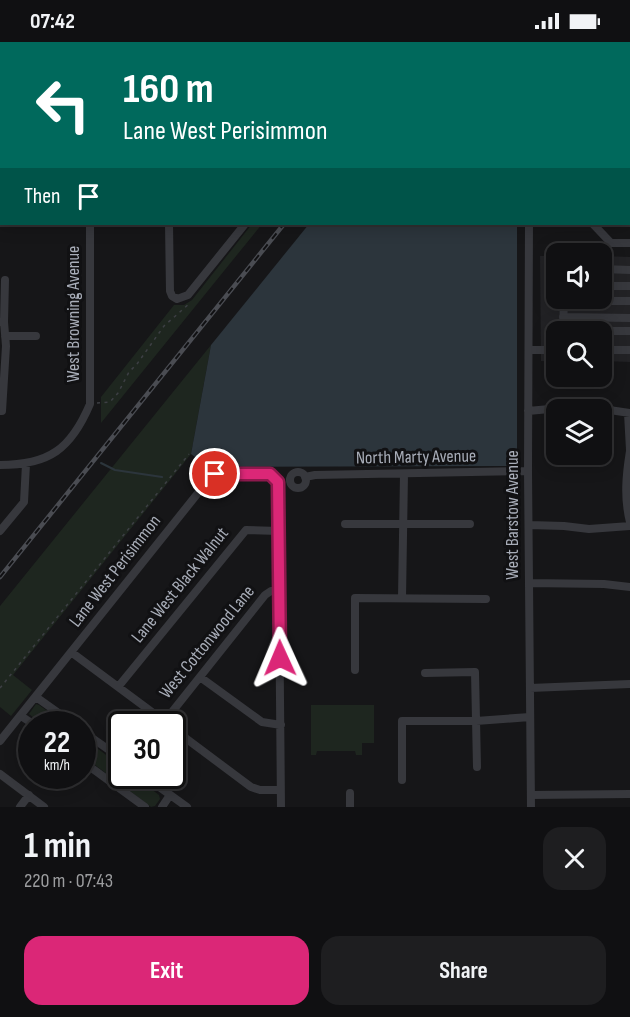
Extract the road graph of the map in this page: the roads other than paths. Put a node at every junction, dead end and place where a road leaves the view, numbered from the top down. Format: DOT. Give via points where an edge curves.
graph roads {
  1 [pos="90,225"];
  2 [pos="169,225"];
  3 [pos="244,225"];
  4 [pos="529,225"];
  5 [pos="594,225"];
  6 [pos="630,243"];
  7 [pos="612,270"];
  8 [pos="630,270"];
  9 [pos="5,280"];
  10 [pos="612,286"];
  11 [pos="630,286"];
  12 [pos="612,301"];
  13 [pos="630,301"];
  14 [pos="563,309"];
  15 [pos="563,317"];
  16 [pos="630,318"];
  17 [pos="563,321"];
  18 [pos="2,322"];
  19 [pos="612,331"];
  20 [pos="630,331"];
  21 [pos="5,336"];
  22 [pos="36,336"];
  23 [pos="529,350"];
  24 [pos="546,350"];
  25 [pos="612,350"];
  26 [pos="630,350"];
  27 [pos="0,411"];
  28 [pos="528,411"];
  29 [pos="629,413"];
  30 [pos="630,451"];
  31 [pos="26,464"];
  32 [pos="0,465"];
  33 [pos="528,471"];
  34 [pos="404,474"];
  35 [pos="291,476"];
  36 [pos="305,477"];
  37 [pos="278,482"];
  38 [pos="296,488"];
  39 [pos="280,494"];
  40 [pos="345,524"];
  41 [pos="403,524"];
  42 [pos="470,524"];
  43 [pos="630,524"];
  44 [pos="529,525"];
  45 [pos="0,531"];
  46 [pos="279,531"];
  47 [pos="529,583"];
  48 [pos="630,587"];
  49 [pos="280,591"];
  50 [pos="402,598"];
  51 [pos="486,599"];
  52 [pos="71,652"];
  53 [pos="355,670"];
  54 [pos="425,673"];
  55 [pos="200,677"];
  56 [pos="630,684"];
  57 [pos="118,687"];
  58 [pos="530,688"];
  59 [pos="36,697"];
  60 [pos="25,711"];
  61 [pos="56,711"];
  62 [pos="150,711"];
  63 [pos="175,711"];
  64 [pos="530,717"];
  65 [pos="18,720"];
  66 [pos="476,721"];
  67 [pos="281,725"];
  68 [pos="186,738"];
  69 [pos="0,741"];
  70 [pos="477,767"];
  71 [pos="96,771"];
  72 [pos="0,774"];
  73 [pos="402,780"];
  74 [pos="162,789"];
  75 [pos="280,790"];
  76 [pos="350,793"];
  77 [pos="630,794"];
  78 [pos="29,795"];
  79 [pos="170,795"];
  80 [pos="531,795"];
  81 [pos="20,807"];
  82 [pos="44,807"];
  83 [pos="145,807"];
  84 [pos="162,807"];
  85 [pos="186,807"];
  86 [pos="281,807"];
  87 [pos="350,807"];
  88 [pos="531,807"];
  1 -- 31 [label="street, West Browning Avenue" via="90,404 82,422 63,446"];
  2 -- 3 [label="street" via="170,291 177,299 188,295"];
  4 -- 23 [label="street, West Barstow Avenue"];
  5 -- 6 [label="street" via="611,243"];
  7 -- 8 [label="street"];
  9 -- 18 [label="street"];
  10 -- 11 [label="street"];
  12 -- 13 [label="street"];
  14 -- 15 [label="street"];
  15 -- 16 [label="street"];
  15 -- 17 [label="street"];
  18 -- 21 [label="street"];
  19 -- 20 [label="street"];
  21 -- 22 [label="street"];
  21 -- 27 [label="street"];
  23 -- 24 [label="street"];
  23 -- 28 [label="street, West Barstow Avenue"];
  25 -- 26 [label="street"];
  28 -- 29 [label="street" via="582,406"];
  28 -- 33 [label="street, West Barstow Avenue"];
  29 -- 30 [label="street"];
  30 -- 43 [label="street" via="625,478"];
  31 -- 32 [label="street"];
  31 -- 45 [label="street" via="24,502"];
  33 -- 34 [label="street, North Marty Avenue"];
  33 -- 44 [label="street, West Barstow Avenue"];
  34 -- 36 [label="street, North Marty Avenue"];
  34 -- 41 [label="street"];
  35 -- 36 [label="street, North Marty Avenue" via="298,472"];
  35 -- 37 [label="street, North Marty Avenue"];
  35 -- 38 [label="street" via="290,484"];
  36 -- 38 [label="street" via="303,486"];
  37 -- 39 [label="street"];
  37 -- 52 [label="street, Lane West Perisimmon" via="270,474 222,473 210,478"];
  38 -- 39 [label="street"];
  39 -- 46 [label="street"];
  40 -- 41 [label="street"];
  41 -- 42 [label="street"];
  41 -- 50 [label="street"];
  43 -- 44 [label="street" via="589,529"];
  44 -- 47 [label="street, West Barstow Avenue"];
  46 -- 49 [label="street"];
  46 -- 57 [label="street, Lane West Black Walnut" via="246,530"];
  47 -- 48 [label="street"];
  47 -- 58 [label="street, West Barstow Avenue"];
  49 -- 55 [label="street, West Cottonwood Lane" via="265,595"];
  49 -- 67 [label="street"];
  50 -- 51 [label="street"];
  50 -- 53 [label="street" via="355,598"];
  52 -- 57 [label="street"];
  52 -- 59 [label="street, Lane West Perisimmon"];
  54 -- 66 [label="street" via="475,672"];
  55 -- 63 [label="street, West Cottonwood Lane"];
  55 -- 67 [label="street" via="262,722"];
  56 -- 58 [label="street"];
  57 -- 62 [label="street"];
  58 -- 64 [label="street, West Barstow Avenue"];
  59 -- 60 [label="street, Lane West Perisimmon"];
  59 -- 61 [label="street"];
  64 -- 66 [label="street"];
  64 -- 80 [label="street, West Barstow Avenue"];
  65 -- 69 [label="street, Lane West Perisimmon"];
  66 -- 70 [label="street"];
  66 -- 73 [label="street" via="402,721"];
  67 -- 75 [label="street"];
  68 -- 75 [label="street" via="252,787"];
  71 -- 83 [label="street"];
  72 -- 78 [label="street"];
  74 -- 79 [label="street"];
  75 -- 86 [label="street"];
  76 -- 87 [label="street"];
  77 -- 80 [label="street"];
  78 -- 81 [label="street"];
  78 -- 82 [label="street"];
  79 -- 84 [label="street"];
  79 -- 85 [label="street"];
  80 -- 88 [label="street, West Barstow Avenue"];
}
